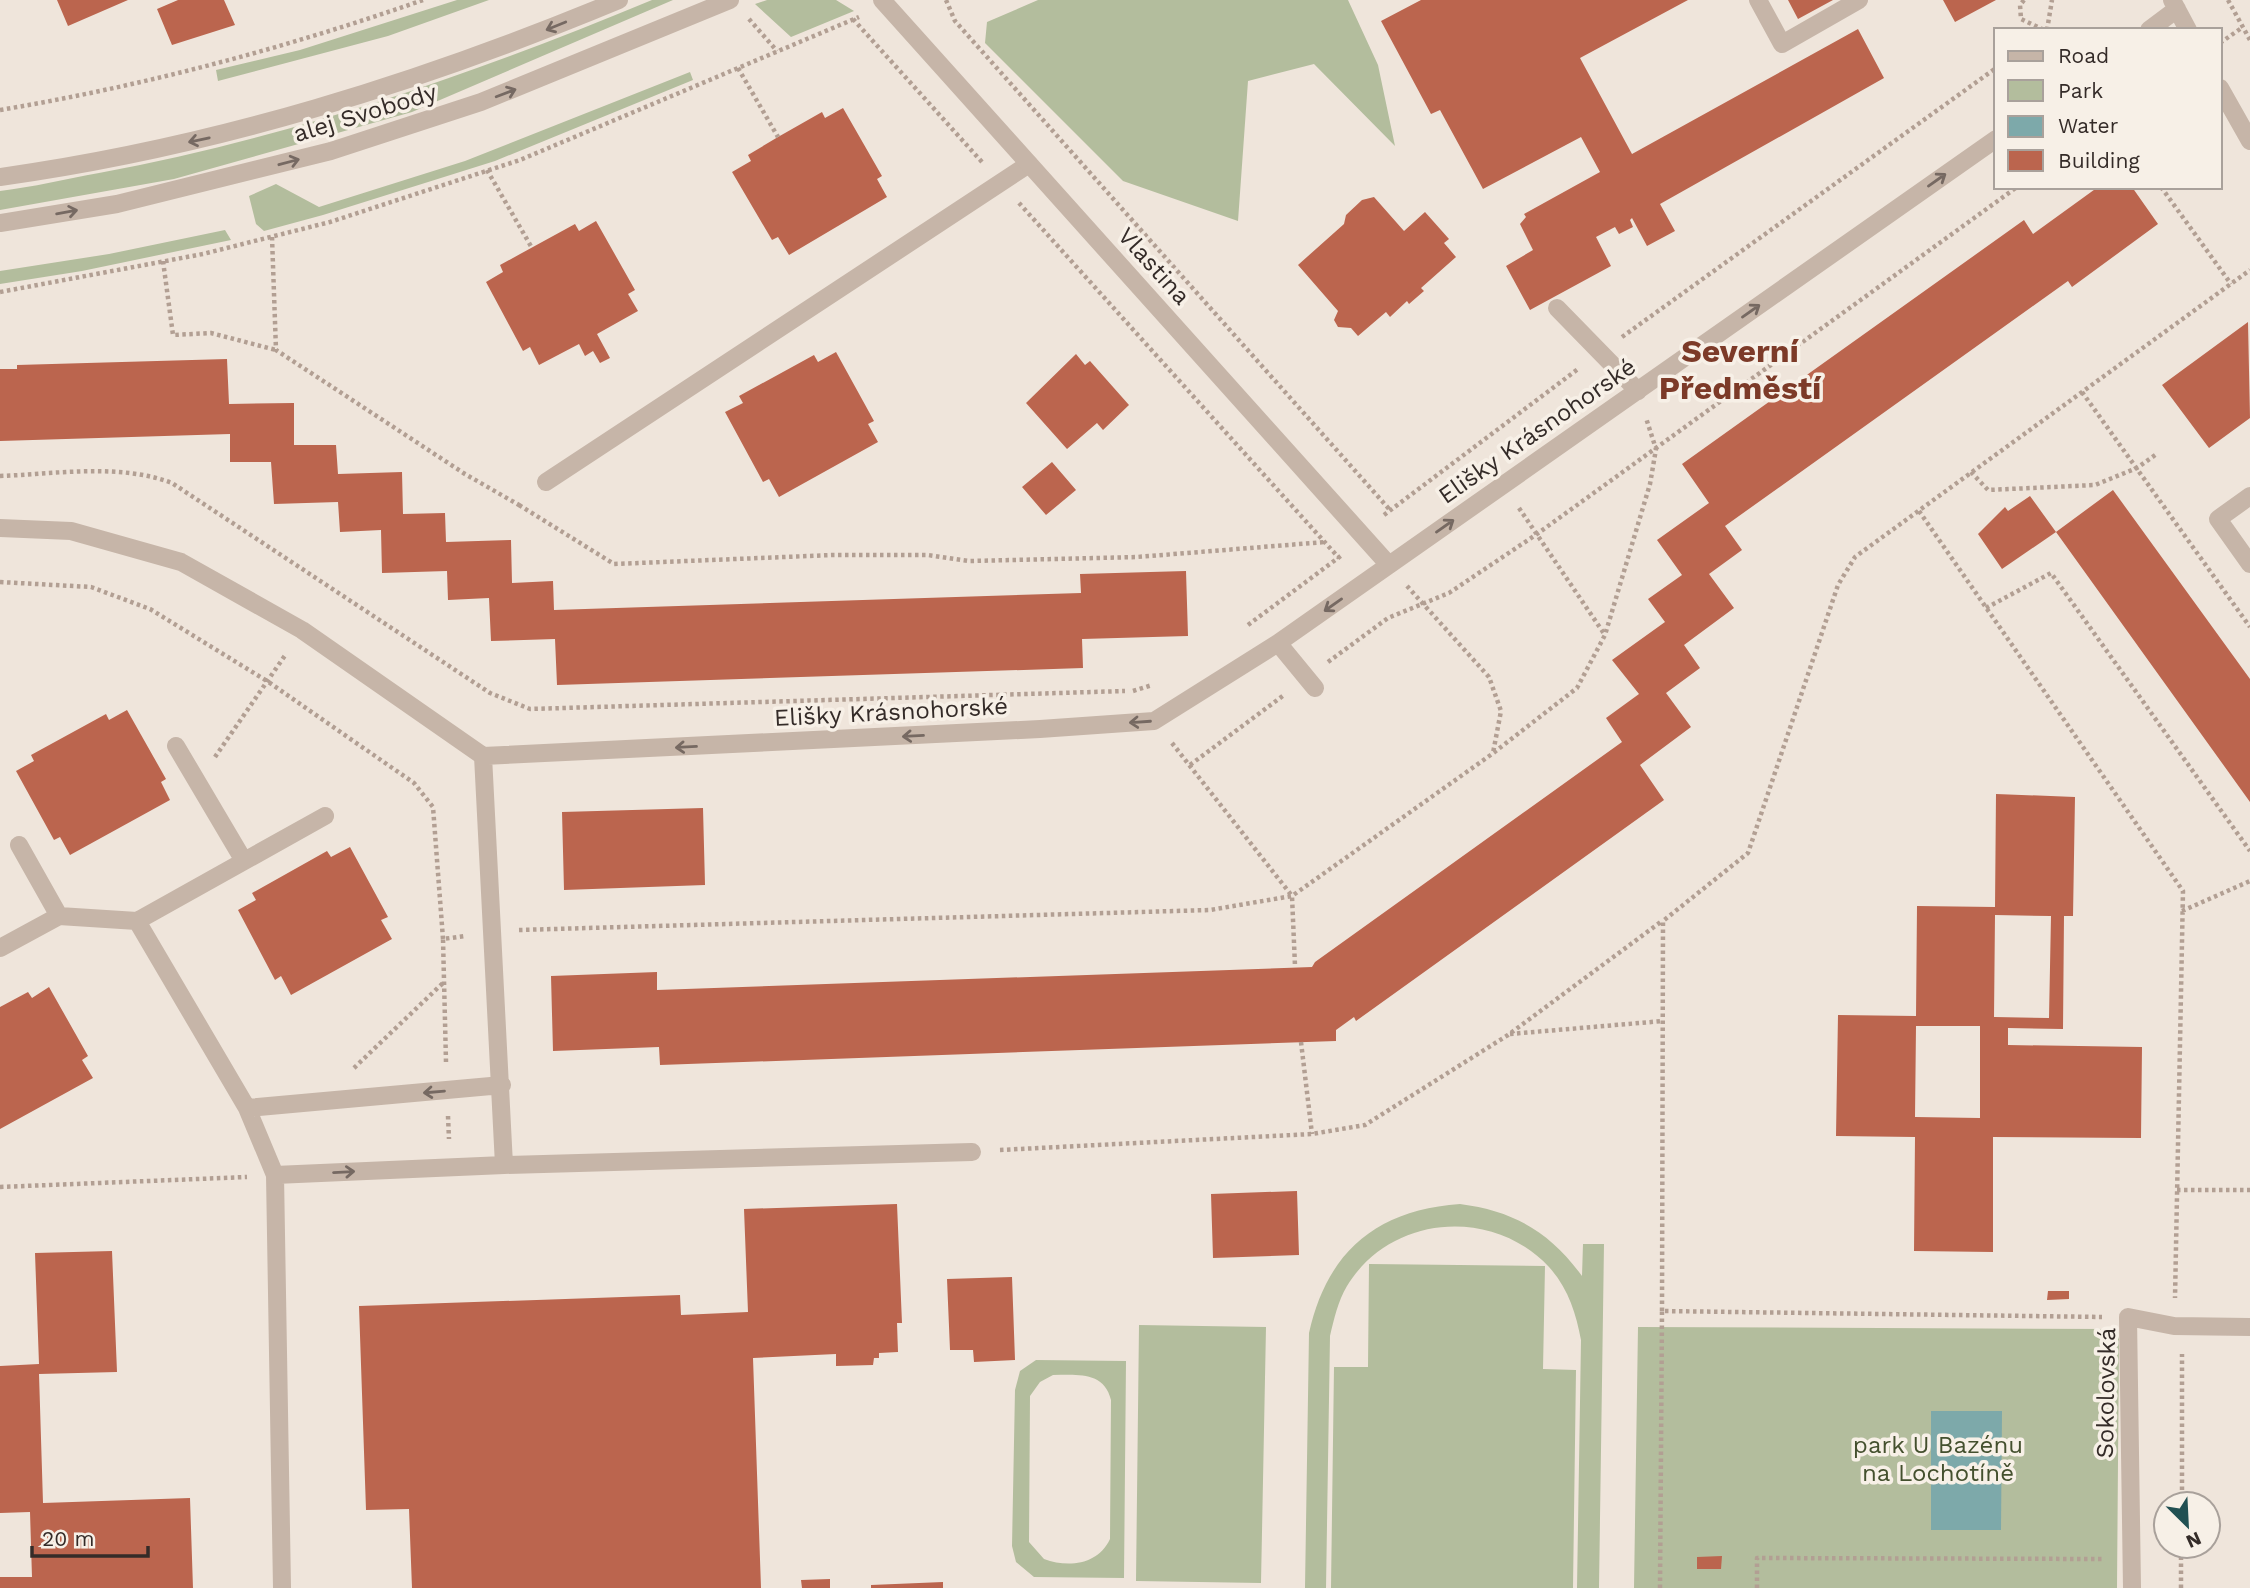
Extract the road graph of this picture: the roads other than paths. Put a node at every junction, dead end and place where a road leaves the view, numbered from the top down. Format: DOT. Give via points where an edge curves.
graph roads {
  1 [pos="619,0"];
  2 [pos="1758,0"];
  3 [pos="1859,0"];
  4 [pos="885,4"];
  5 [pos="735,5"];
  6 [pos="2174,5"];
  7 [pos="2151,28"];
  8 [pos="2187,28"];
  9 [pos="2222,92"];
  10 [pos="1994,140"];
  11 [pos="2250,141"];
  12 [pos="1029,164"];
  13 [pos="0,177"];
  14 [pos="0,223"];
  15 [pos="1557,308"];
  16 [pos="1637,391"];
  17 [pos="546,482"];
  18 [pos="2250,496"];
  19 [pos="0,528"];
  20 [pos="2250,564"];
  21 [pos="1389,565"];
  22 [pos="1278,643"];
  23 [pos="1311,683"];
  24 [pos="176,746"];
  25 [pos="483,756"];
  26 [pos="325,816"];
  27 [pos="19,845"];
  28 [pos="244,861"];
  29 [pos="59,916"];
  30 [pos="137,920"];
  31 [pos="0,948"];
  32 [pos="502,1085"];
  33 [pos="247,1108"];
  34 [pos="972,1152"];
  35 [pos="504,1165"];
  36 [pos="275,1175"];
  37 [pos="2250,1327"];
  38 [pos="282,1588"];
  39 [pos="2132,1588"];
  1 -- 13 [label="street, alej Svobody, one-way" via="482,55 294,116 119,157"];
  2 -- 3 [label="street" via="1782,44"];
  4 -- 12 [label="street, Vlastina"];
  14 -- 5 [label="street, alej Svobody, one-way" via="117,204 331,151 481,102"];
  6 -- 7 [label="street"];
  6 -- 8 [label="street"];
  9 -- 11 [label="street"];
  16 -- 10 [label="street, Elišky Krásnohorské, one-way"];
  12 -- 17 [label="street"];
  12 -- 21 [label="street, Vlastina"];
  15 -- 16 [label="street"];
  21 -- 16 [label="street, Elišky Krásnohorské, one-way"];
  18 -- 20 [label="street" via="2218,519"];
  19 -- 25 [label="street" via="71,531 181,562 302,629"];
  21 -- 22 [label="street, Elišky Krásnohorské, one-way"];
  22 -- 23 [label="street"];
  22 -- 25 [label="street, Elišky Krásnohorské, one-way" via="1154,721"];
  24 -- 28 [label="street"];
  25 -- 32 [label="street"];
  26 -- 28 [label="street"];
  27 -- 29 [label="street"];
  28 -- 30 [label="street"];
  29 -- 30 [label="street"];
  29 -- 31 [label="street"];
  30 -- 33 [label="street"];
  32 -- 33 [label="street, one-way"];
  32 -- 35 [label="street"];
  33 -- 36 [label="street"];
  34 -- 35 [label="street"];
  36 -- 35 [label="street, one-way"];
  36 -- 38 [label="street"];
  37 -- 39 [label="street, Sokolovská" via="2174,1326 2128,1317"];
}
